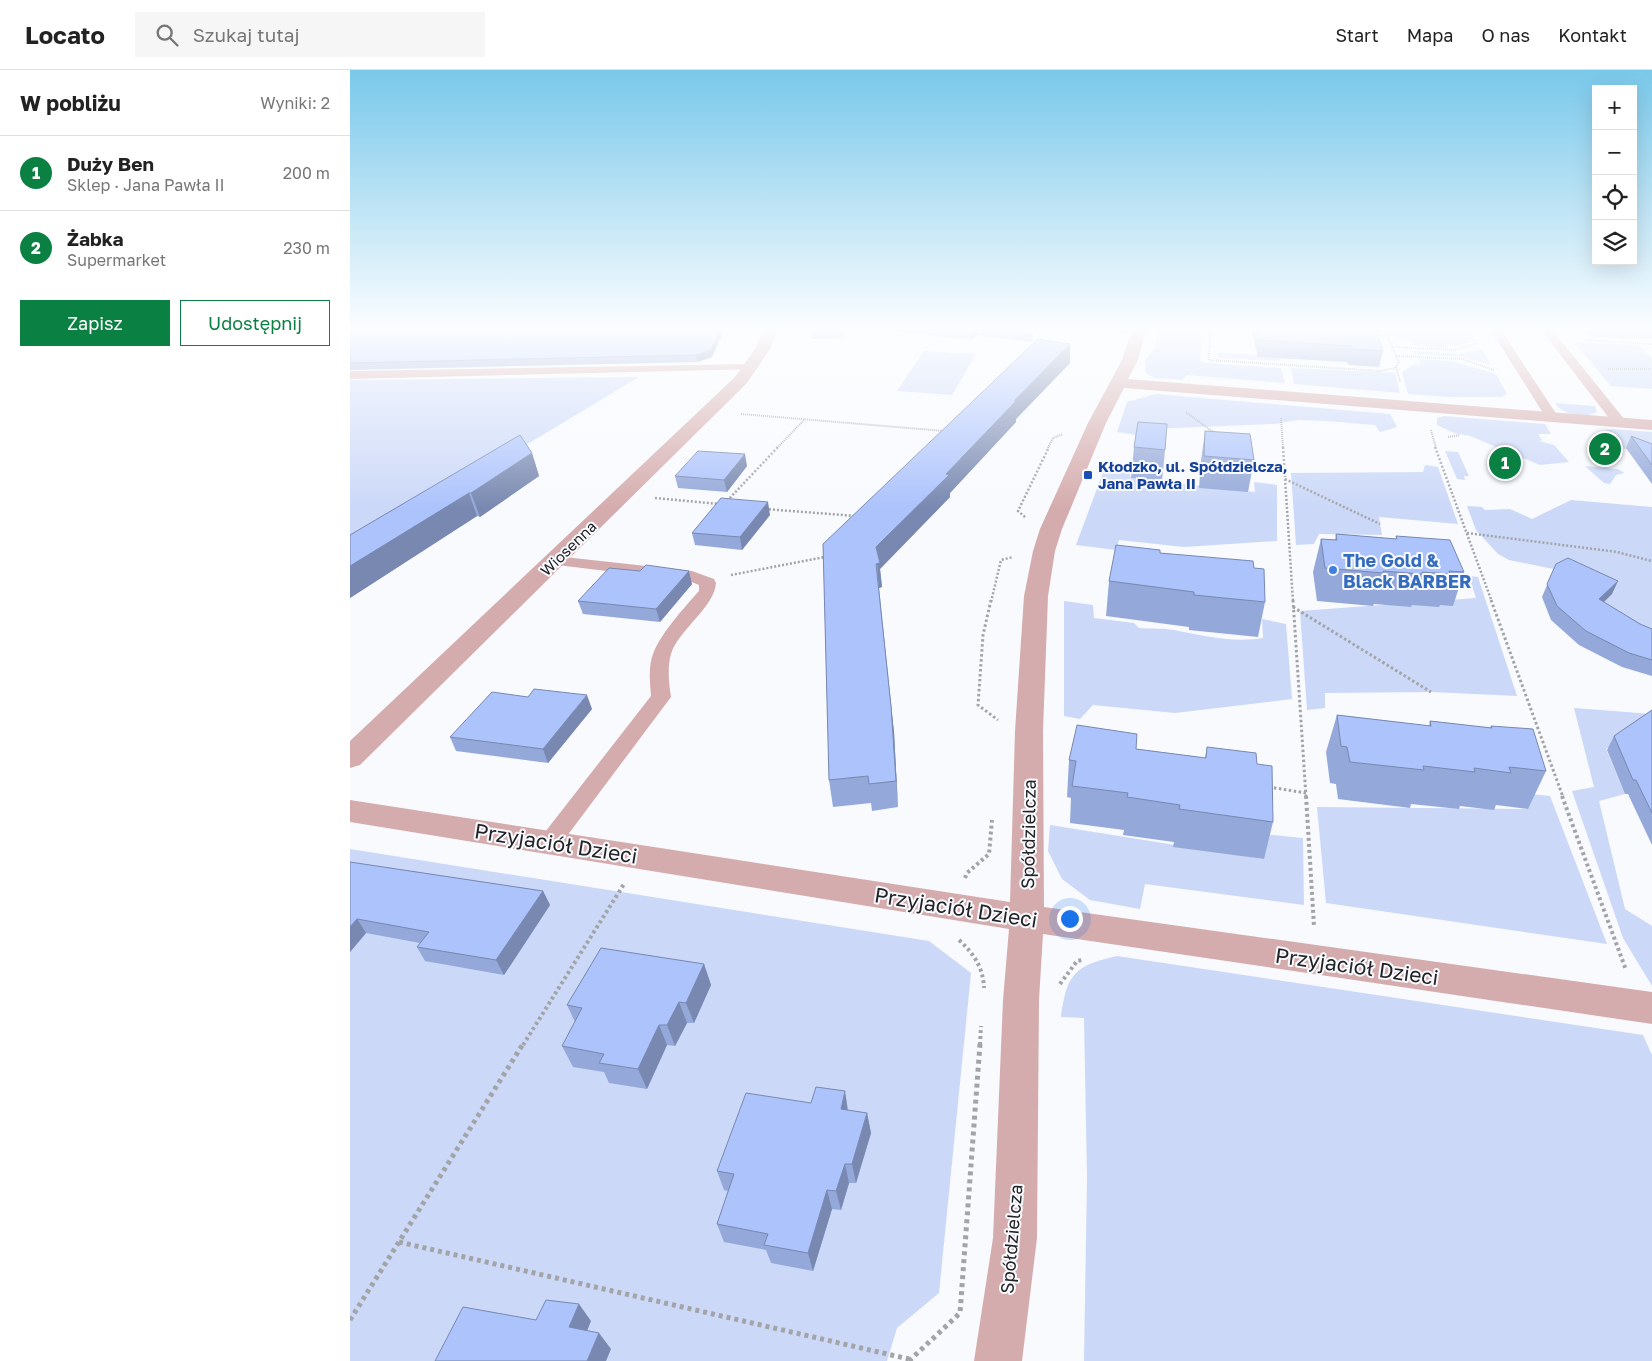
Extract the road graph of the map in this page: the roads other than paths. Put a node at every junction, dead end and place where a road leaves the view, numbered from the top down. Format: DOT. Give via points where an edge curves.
graph roads {
  1 [pos="734,387"];
  2 [pos="1117,387"];
  3 [pos="1172,387"];
  4 [pos="1533,387"];
  5 [pos="1592,387"];
  6 [pos="1553,418"];
  7 [pos="1620,422"];
  8 [pos="1652,425"];
  9 [pos="555,561"];
  10 [pos="350,758"];
  11 [pos="350,810"];
  12 [pos="550,842"];
  13 [pos="1026,918"];
  14 [pos="1646,1007"];
  15 [pos="998,1361"];
  1 -- 9 [label="street, Wiosenna"];
  2 -- 13 [label="street, Spółdzielcza" via="1051,529 1036,596 1029,731"];
  3 -- 6 [label="street"];
  4 -- 6 [label="lane"];
  5 -- 7 [label="lane"];
  6 -- 7 [label="street"];
  7 -- 8 [label="street"];
  9 -- 10 [label="street, Wiosenna"];
  9 -- 12 [label="lane" via="692,576 708,583 706,592 662,654 659,675 661,697"];
  11 -- 12 [label="street, Przyjaciół Dzieci"];
  12 -- 13 [label="street, Przyjaciół Dzieci"];
  13 -- 14 [label="street, Przyjaciół Dzieci"];
  13 -- 15 [label="street, Spółdzielcza" via="1015,1238"];
}
